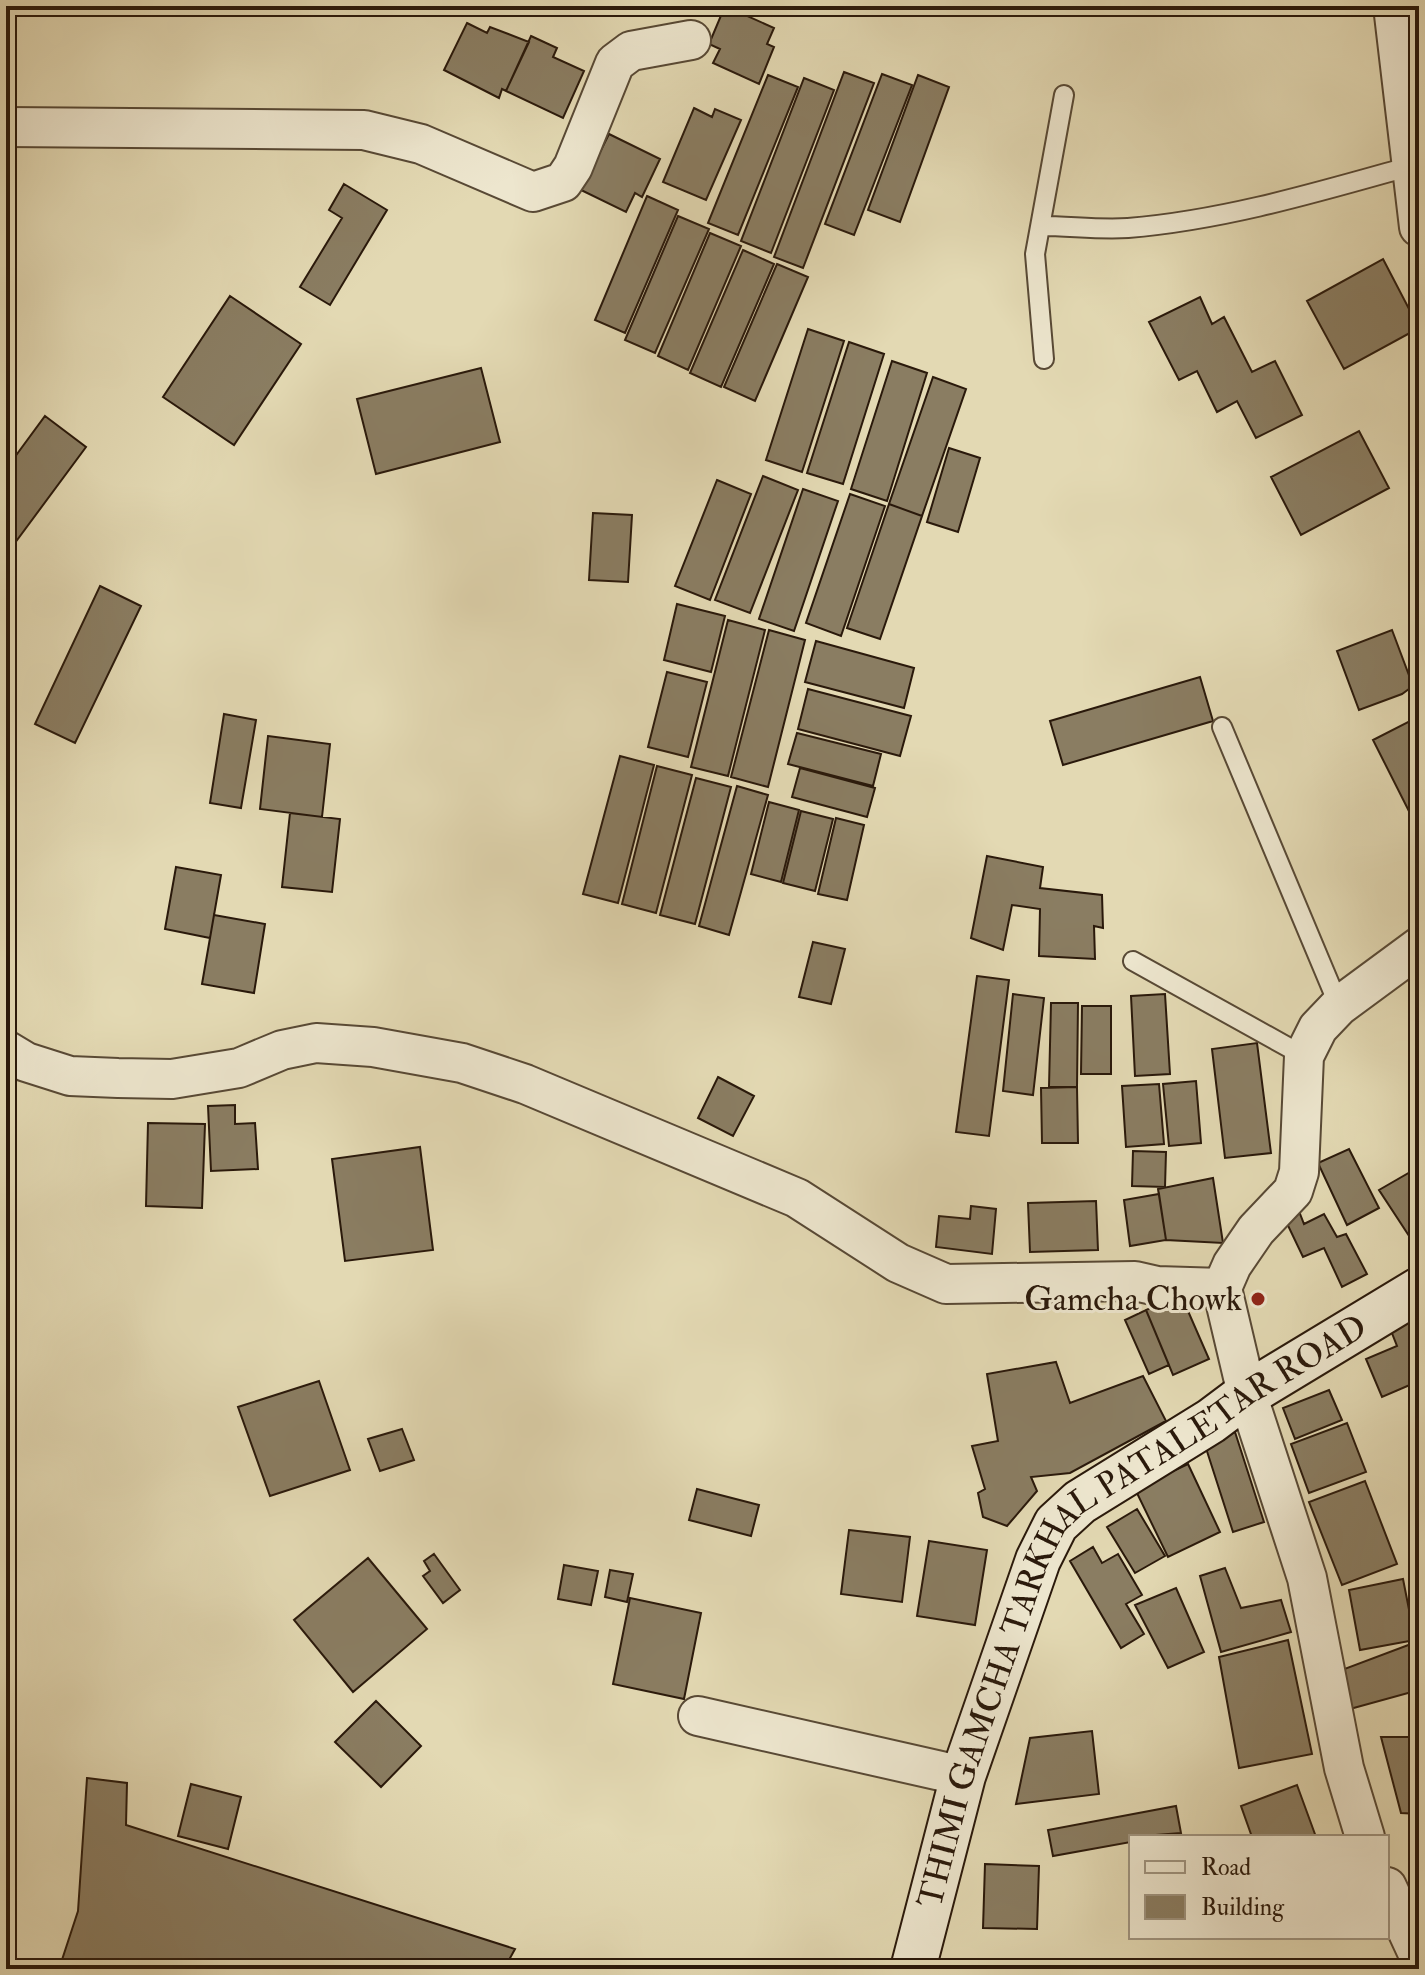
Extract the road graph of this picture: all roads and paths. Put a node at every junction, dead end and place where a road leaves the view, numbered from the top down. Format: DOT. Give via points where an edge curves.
graph roads {
  1 [pos="1393,6"];
  2 [pos="691,40"];
  3 [pos="1064,95"];
  4 [pos="6,127"];
  5 [pos="1411,166"];
  6 [pos="1041,226"];
  7 [pos="1419,227"];
  8 [pos="1044,359"];
  9 [pos="1222,727"];
  10 [pos="1419,947"];
  11 [pos="1133,961"];
  12 [pos="1339,1006"];
  13 [pos="6,1050"];
  14 [pos="1304,1056"];
  15 [pos="1222,1288"];
  16 [pos="1419,1290"];
  17 [pos="1247,1394"];
  18 [pos="698,1716"];
  19 [pos="963,1776"];
  20 [pos="1364,1835"];
  21 [pos="1403,1905"];
  22 [pos="1419,1956"];
  23 [pos="913,1969"];
  1 -- 5 [label="street"];
  2 -- 4 [label="street" via="631,51 615,63 573,167 563,182 533,192 421,144 364,130"];
  3 -- 6 [label="lane"];
  5 -- 6 [label="lane" via="1205,218 1126,228"];
  5 -- 7 [label="street"];
  6 -- 8 [label="lane" via="1035,254"];
  9 -- 12 [label="lane"];
  10 -- 12 [label="street"];
  11 -- 14 [label="lane"];
  12 -- 14 [label="street" via="1318,1028"];
  13 -- 15 [label="street" via="70,1076 118,1078 172,1079 239,1068 316,1043 462,1063 525,1084 797,1198 898,1263 946,1284 1135,1281"];
  14 -- 15 [label="street" via="1299,1172 1293,1191 1256,1230"];
  15 -- 17 [label="street"];
  16 -- 17 [label="street, THIMI GAMCHA TARKHAL PATALETAR ROAD"];
  17 -- 19 [label="street, THIMI GAMCHA TARKHAL PATALETAR ROAD" via="1080,1502 1056,1524 1038,1560"];
  17 -- 20 [label="street" via="1307,1578 1344,1768"];
  18 -- 19 [label="street"];
  19 -- 23 [label="street, THIMI GAMCHA TARKHAL PATALETAR ROAD"];
  21 -- 22 [label="street"];
}
